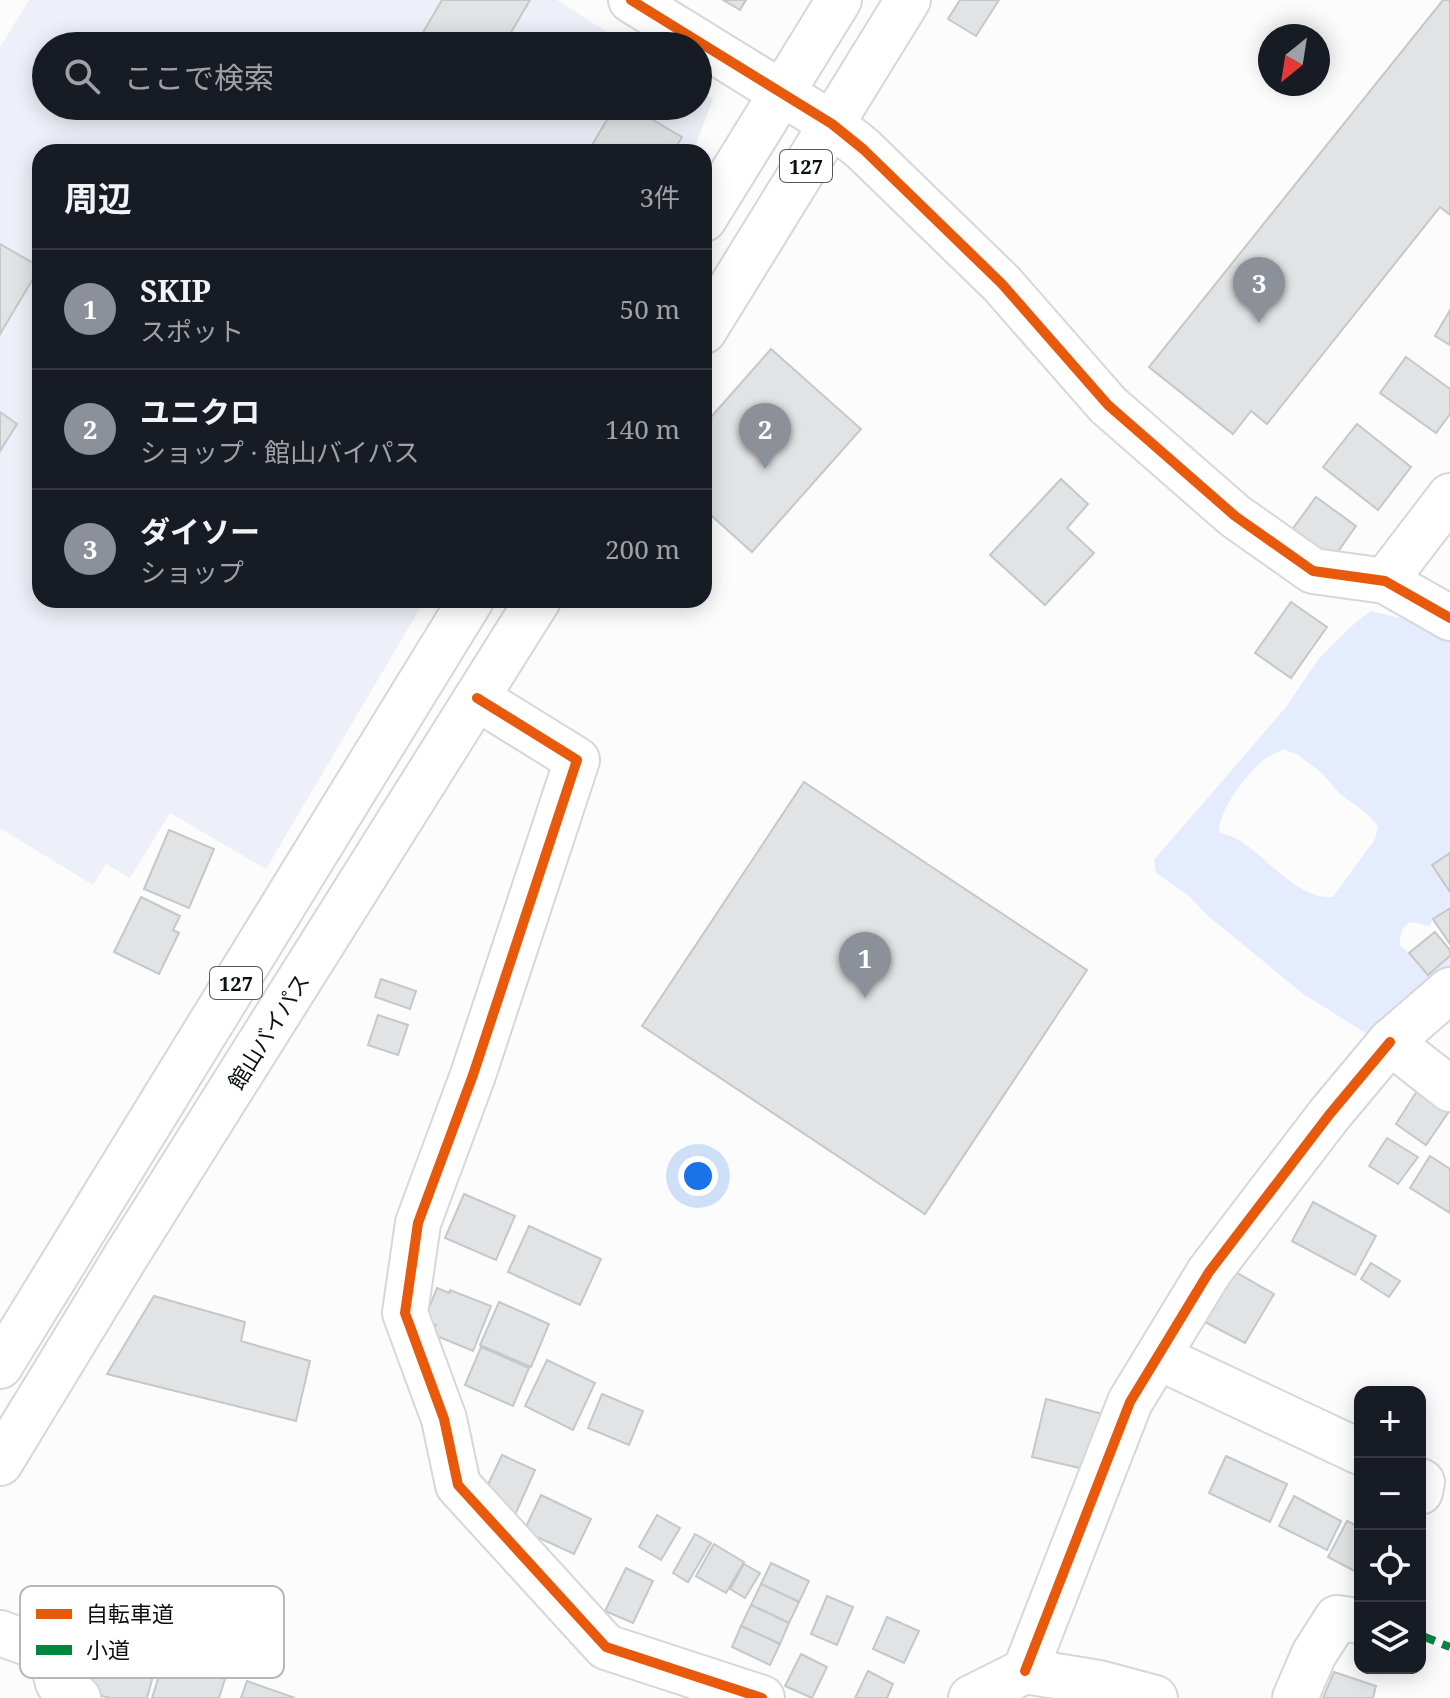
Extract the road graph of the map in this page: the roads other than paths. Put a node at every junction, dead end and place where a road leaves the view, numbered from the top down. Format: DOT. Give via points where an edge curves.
graph roads {
  1 [pos="631,0"];
  2 [pos="839,0"];
  3 [pos="908,0"];
  4 [pos="682,32"];
  5 [pos="712,51"];
  6 [pos="781,94"];
  7 [pos="832,124"];
  8 [pos="712,206"];
  9 [pos="712,318"];
  10 [pos="1450,496"];
  11 [pos="1385,581"];
  12 [pos="466,608"];
  13 [pos="533,608"];
  14 [pos="1450,618"];
  15 [pos="477,698"];
  16 [pos="1450,990"];
  17 [pos="1390,1042"];
  18 [pos="1450,1089"];
  19 [pos="1158,1357"];
  20 [pos="0,1366"];
  21 [pos="1354,1449"];
  22 [pos="0,1463"];
  23 [pos="1354,1620"];
  24 [pos="0,1633"];
  25 [pos="20,1640"];
  26 [pos="1025,1671"];
  27 [pos="57,1678"];
  28 [pos="78,1698"];
  29 [pos="762,1698"];
  30 [pos="971,1698"];
  31 [pos="1155,1698"];
  32 [pos="1295,1698"];
  1 -- 4 [label="main road"];
  2 -- 6 [label="main road, 127"];
  3 -- 7 [label="main road, 127"];
  5 -- 6 [label="main road"];
  6 -- 7 [label="main road"];
  6 -- 8 [label="main road, 127"];
  7 -- 9 [label="main road, 127"];
  7 -- 11 [label="main road" via="1002,284 1108,405 1235,516 1313,571"];
  10 -- 11 [label="main road"];
  11 -- 14 [label="main road"];
  12 -- 20 [label="main road, 127"];
  13 -- 15 [label="main road, 館山バイパス / 127"];
  15 -- 22 [label="main road, 館山バイパス / 127"];
  15 -- 29 [label="main road" via="577,760 418,1223 405,1313 444,1419 458,1485 606,1647"];
  16 -- 17 [label="main road"];
  17 -- 18 [label="main road"];
  17 -- 19 [label="main road" via="1209,1272"];
  19 -- 21 [label="main road"];
  19 -- 26 [label="main road" via="1130,1402"];
  23 -- 32 [label="main road" via="1337,1618"];
  24 -- 25 [label="main road"];
  26 -- 30 [label="main road"];
  26 -- 31 [label="main road"];
  27 -- 28 [label="main road"];
}
